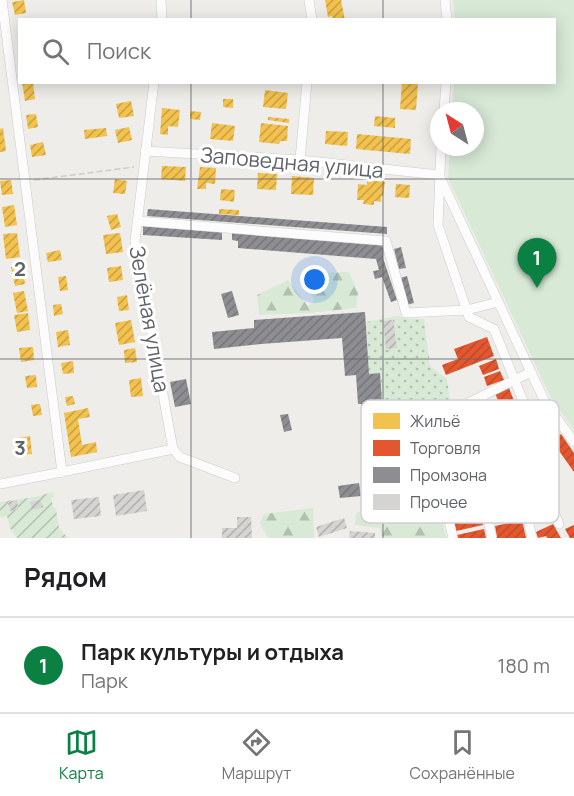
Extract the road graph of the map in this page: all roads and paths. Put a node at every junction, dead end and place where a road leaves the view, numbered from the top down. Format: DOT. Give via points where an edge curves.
graph roads {
  1 [pos="2,0"];
  2 [pos="161,0"];
  3 [pos="309,0"];
  4 [pos="445,0"];
  5 [pos="162,18"];
  6 [pos="312,18"];
  7 [pos="447,18"];
  8 [pos="154,84"];
  9 [pos="307,84"];
  10 [pos="446,84"];
  11 [pos="445,102"];
  12 [pos="145,151"];
  13 [pos="440,156"];
  14 [pos="300,160"];
  15 [pos="144,166"];
  16 [pos="439,175"];
  17 [pos="24,181"];
  18 [pos="137,220"];
  19 [pos="498,302"];
  20 [pos="467,310"];
  21 [pos="510,327"];
  22 [pos="494,329"];
  23 [pos="531,372"];
  24 [pos="514,380"];
  25 [pos="474,400"];
  26 [pos="522,400"];
  27 [pos="544,400"];
  28 [pos="559,421"];
  29 [pos="574,442"];
  30 [pos="173,448"];
  31 [pos="62,472"];
  32 [pos="236,478"];
  33 [pos="0,484"];
  34 [pos="450,523"];
  35 [pos="489,523"];
  36 [pos="529,523"];
  37 [pos="453,538"];
  38 [pos="492,538"];
  39 [pos="532,538"];
  1 -- 17 [label="street"];
  2 -- 5 [label="street"];
  3 -- 6 [label="street"];
  4 -- 7 [label="street"];
  8 -- 12 [label="street, Зелёная улица"];
  9 -- 14 [label="street"];
  10 -- 11 [label="street"];
  12 -- 14 [label="street, Заповедная улица"];
  12 -- 15 [label="street, Зелёная улица"];
  13 -- 16 [label="street"];
  14 -- 16 [label="street, Заповедная улица"];
  15 -- 17 [label="path"];
  15 -- 18 [label="street, Зелёная улица"];
  16 -- 19 [label="street"];
  16 -- 20 [label="street" via="438,225"];
  17 -- 31 [label="street"];
  18 -- 20 [label="street" via="386,241 406,313"];
  18 -- 30 [label="street, Зелёная улица" via="135,241"];
  19 -- 20 [label="street"];
  19 -- 21 [label="street"];
  20 -- 22 [label="street" via="469,317"];
  21 -- 22 [label="street"];
  21 -- 23 [label="street"];
  22 -- 24 [label="street"];
  23 -- 24 [label="street"];
  23 -- 27 [label="street"];
  24 -- 25 [label="street"];
  24 -- 26 [label="street"];
  28 -- 29 [label="street"];
  30 -- 31 [label="street"];
  30 -- 32 [label="street" via="180,457"];
  31 -- 33 [label="street"];
  34 -- 37 [label="street"];
  35 -- 38 [label="street"];
  36 -- 39 [label="street"];
}
